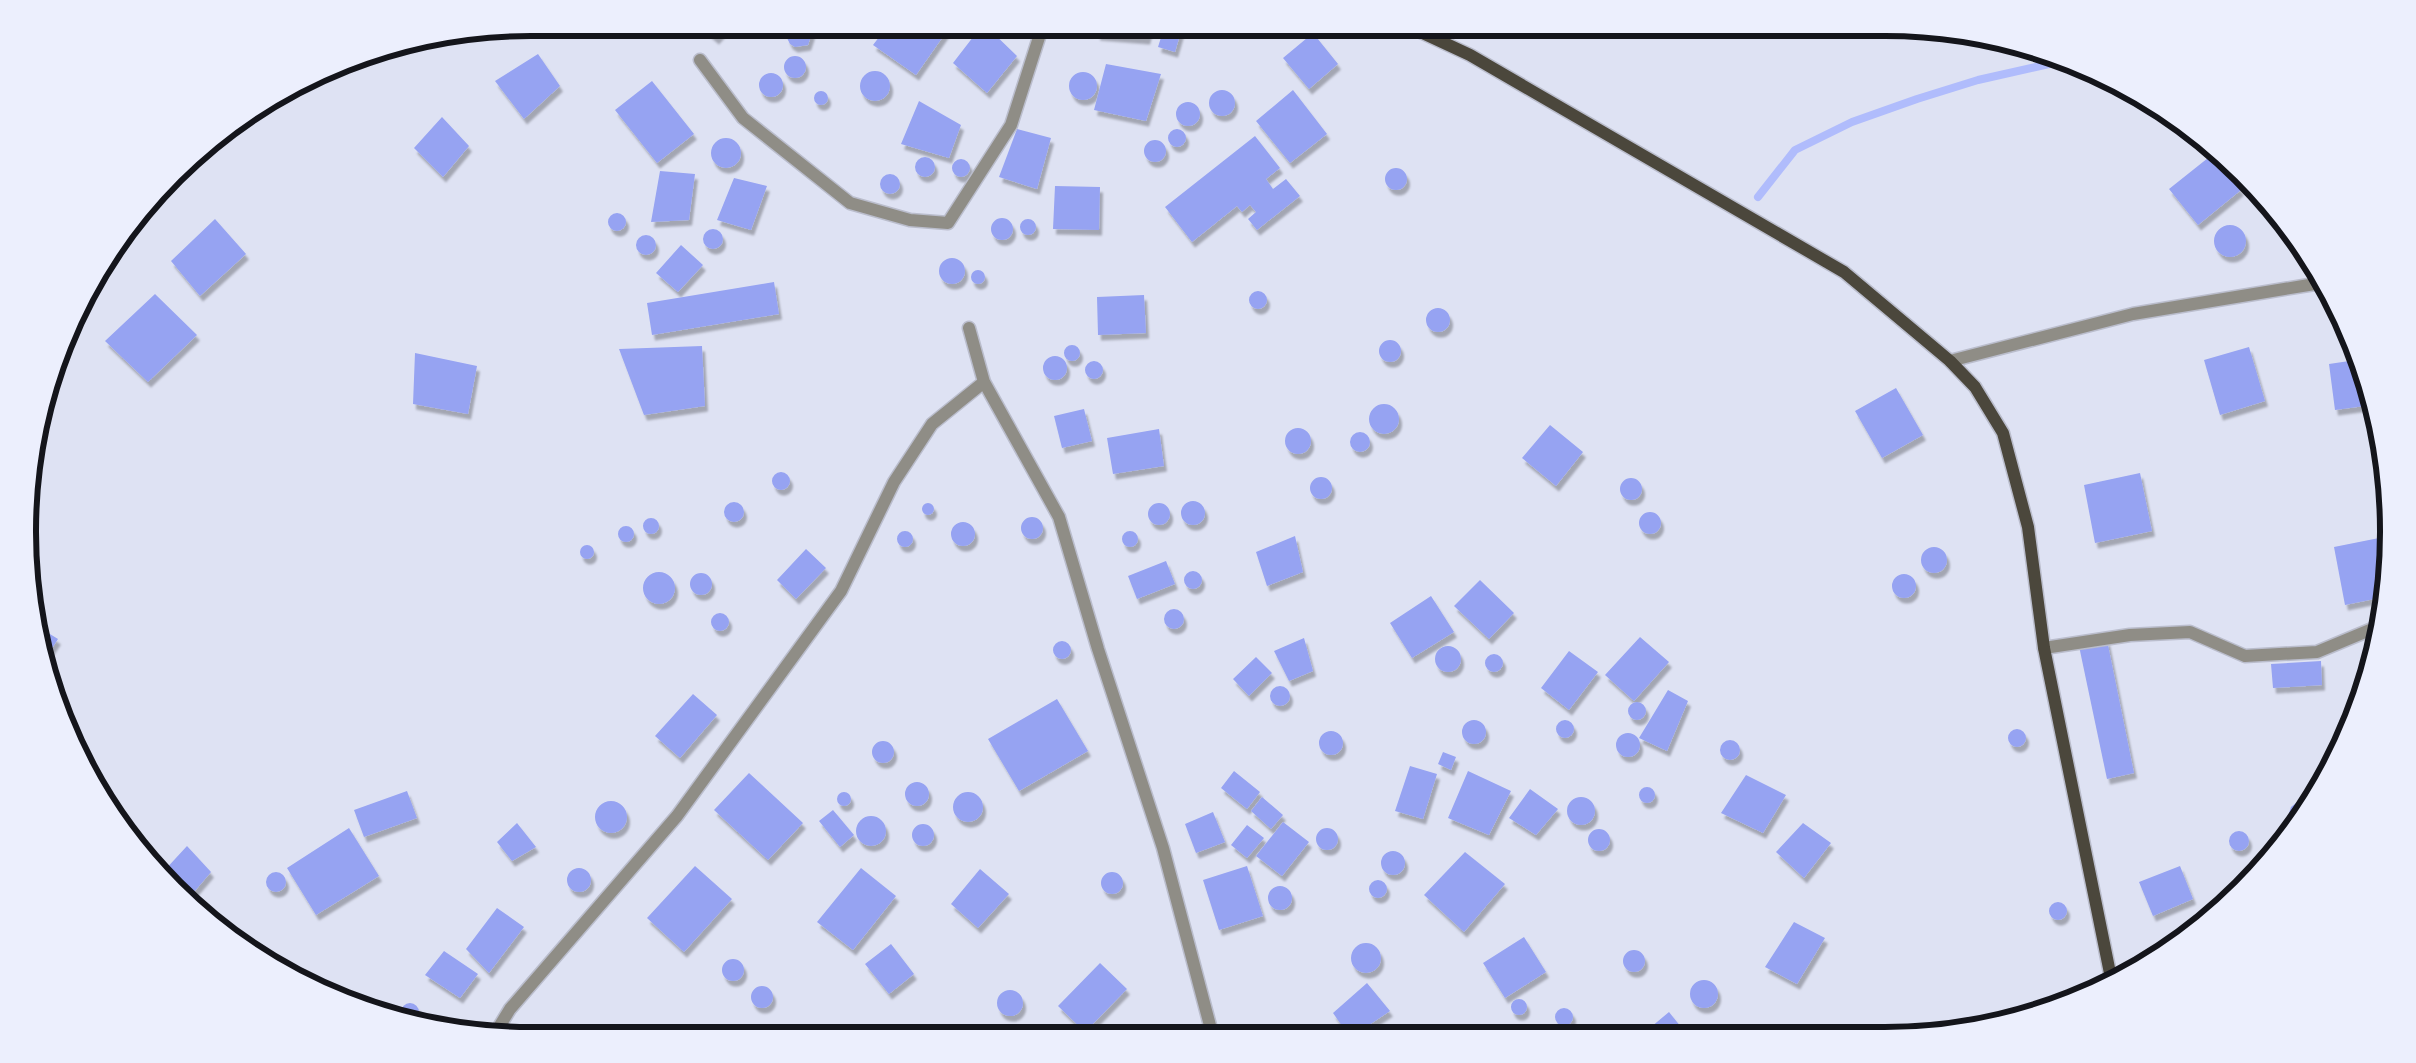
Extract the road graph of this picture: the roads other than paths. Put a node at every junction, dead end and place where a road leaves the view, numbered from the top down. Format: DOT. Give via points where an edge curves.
graph roads {
  1 [pos="1039,36"];
  2 [pos="1430,36"];
  3 [pos="700,60"];
  4 [pos="2313,284"];
  5 [pos="969,328"];
  6 [pos="1950,361"];
  7 [pos="984,382"];
  8 [pos="2370,630"];
  9 [pos="2044,648"];
  10 [pos="2110,973"];
  11 [pos="500,1026"];
  12 [pos="1210,1027"];
  1 -- 3 [label="street" via="1011,125 948,223 910,220 850,203 743,118"];
  2 -- 6 [label="main road" via="1470,54 1844,272"];
  4 -- 6 [label="street" via="2133,314"];
  5 -- 7 [label="street"];
  6 -- 9 [label="main road" via="1975,387 2003,433 2028,527"];
  7 -- 11 [label="street" via="932,424 894,482 841,591 677,816 510,1009"];
  7 -- 12 [label="street" via="1059,517 1163,848"];
  8 -- 9 [label="street" via="2317,652 2245,656 2190,632 2130,635"];
  9 -- 10 [label="main road"];
}
